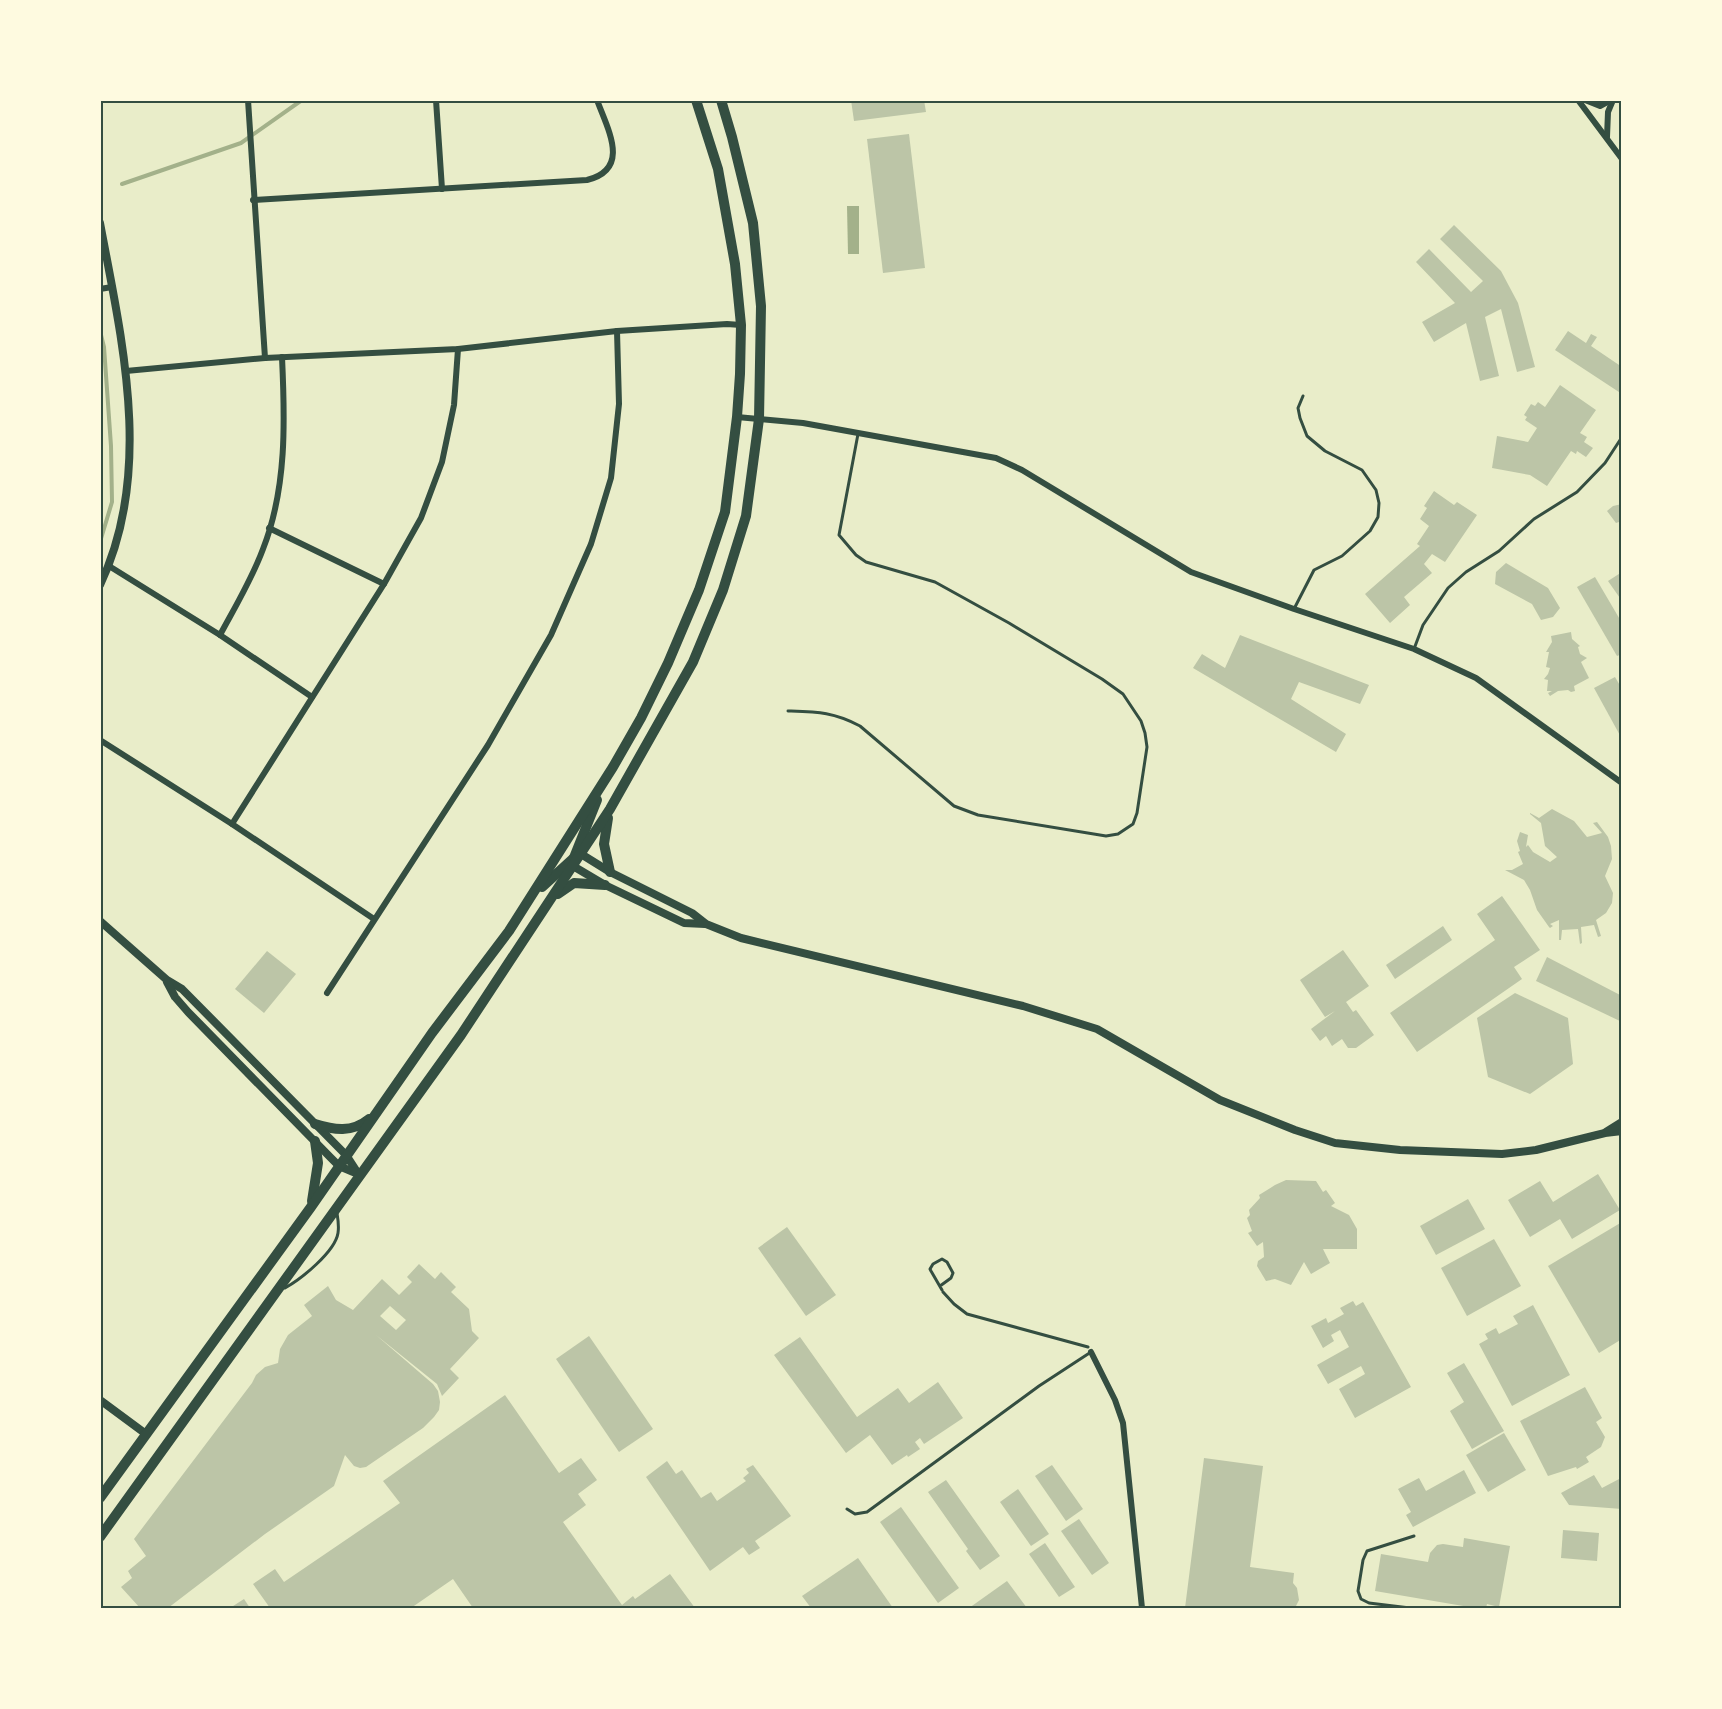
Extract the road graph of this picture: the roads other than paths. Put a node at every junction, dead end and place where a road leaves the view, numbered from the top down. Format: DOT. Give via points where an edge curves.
graph roads {
  1 [pos="248,100"];
  2 [pos="436,100"];
  3 [pos="597,100"];
  4 [pos="696,100"];
  5 [pos="721,100"];
  6 [pos="1578,100"];
  7 [pos="1585,100"];
  8 [pos="1612,100"];
  9 [pos="1607,138"];
  10 [pos="1622,159"];
  11 [pos="442,189"];
  12 [pos="253,200"];
  13 [pos="100,223"];
  14 [pos="112,287"];
  15 [pos="100,289"];
  16 [pos="741,325"];
  17 [pos="618,332"];
  18 [pos="458,349"];
  19 [pos="282,357"];
  20 [pos="265,358"];
  21 [pos="126,371"];
  22 [pos="1303,396"];
  23 [pos="737,417"];
  24 [pos="759,419"];
  25 [pos="859,432"];
  26 [pos="1622,437"];
  27 [pos="269,528"];
  28 [pos="109,566"];
  29 [pos="100,585"];
  30 [pos="384,585"];
  31 [pos="1294,609"];
  32 [pos="220,635"];
  33 [pos="1414,649"];
  34 [pos="312,697"];
  35 [pos="788,711"];
  36 [pos="100,740"];
  37 [pos="613,767"];
  38 [pos="1622,783"];
  39 [pos="610,809"];
  40 [pos="232,824"];
  41 [pos="576,860"];
  42 [pos="610,872"];
  43 [pos="605,885"];
  44 [pos="527,902"];
  45 [pos="550,902"];
  46 [pos="374,919"];
  47 [pos="100,921"];
  48 [pos="706,924"];
  49 [pos="167,980"];
  50 [pos="327,993"];
  51 [pos="378,1112"];
  52 [pos="1622,1122"];
  53 [pos="315,1124"];
  54 [pos="1622,1131"];
  55 [pos="1605,1133"];
  56 [pos="315,1141"];
  57 [pos="346,1155"];
  58 [pos="339,1166"];
  59 [pos="359,1175"];
  60 [pos="337,1205"];
  61 [pos="311,1207"];
  62 [pos="940,1286"];
  63 [pos="274,1293"];
  64 [pos="1089,1350"];
  65 [pos="100,1400"];
  66 [pos="146,1434"];
  67 [pos="100,1498"];
  68 [pos="847,1509"];
  69 [pos="1414,1536"];
  70 [pos="100,1537"];
  71 [pos="1142,1608"];
  72 [pos="1410,1608"];
  1 -- 12 [label="street"];
  2 -- 11 [label="street"];
  3 -- 11 [label="street" via="614,158 600,177"];
  4 -- 16 [label="main road" via="718,169"];
  5 -- 24 [label="main road" via="753,223 761,306"];
  6 -- 9 [label="street"];
  7 -- 8 [label="street" via="1600,106"];
  8 -- 9 [label="street"];
  9 -- 10 [label="street"];
  11 -- 12 [label="street"];
  12 -- 20 [label="street"];
  13 -- 14 [label="street"];
  14 -- 15 [label="street"];
  14 -- 21 [label="street"];
  16 -- 17 [label="street"];
  16 -- 23 [label="main road"];
  17 -- 18 [label="street"];
  17 -- 46 [label="street" via="619,404 611,478 591,544 551,635 494,735"];
  18 -- 19 [label="street"];
  18 -- 30 [label="street" via="454,405 442,462 421,518"];
  19 -- 20 [label="street"];
  19 -- 27 [label="street" via="283,449"];
  20 -- 21 [label="street"];
  21 -- 28 [label="street" via="127,494"];
  22 -- 31 [label="lane" via="1298,408 1307,436 1325,451 1362,470 1376,490 1379,503 1378,517 1370,531 1342,556 1314,570"];
  23 -- 24 [label="street"];
  23 -- 37 [label="main road" via="725,512 699,590 668,663"];
  24 -- 25 [label="street"];
  24 -- 39 [label="main road" via="746,516 723,590 693,662"];
  25 -- 31 [label="street" via="996,458 1191,572"];
  25 -- 35 [label="lane" via="839,535 866,562 935,582 1123,694 1134,708 1147,747 1137,813 1127,830 1106,836 978,815 954,806 860,726 827,712"];
  26 -- 33 [label="lane" via="1605,463 1577,492 1534,519 1499,551 1448,588"];
  27 -- 30 [label="street"];
  27 -- 32 [label="street" via="264,548"];
  28 -- 29 [label="street"];
  28 -- 32 [label="street"];
  30 -- 34 [label="street"];
  31 -- 33 [label="street"];
  32 -- 34 [label="street"];
  33 -- 38 [label="street" via="1489,686"];
  34 -- 40 [label="street"];
  36 -- 40 [label="street"];
  37 -- 41 [label="main road"];
  37 -- 44 [label="main road"];
  39 -- 41 [label="main road"];
  39 -- 42 [label="main road" via="604,844"];
  40 -- 46 [label="street"];
  41 -- 42 [label="street"];
  41 -- 43 [label="street"];
  41 -- 44 [label="main road"];
  41 -- 45 [label="main road"];
  42 -- 48 [label="street" via="692,913"];
  43 -- 45 [label="main road" via="574,883"];
  43 -- 48 [label="street" via="684,923"];
  44 -- 51 [label="main road"];
  45 -- 59 [label="main road" via="461,1035"];
  46 -- 50 [label="street"];
  47 -- 49 [label="street"];
  48 -- 55 [label="street" via="741,938 1023,1006 1097,1029 1220,1100 1335,1143 1502,1154"];
  49 -- 53 [label="street" via="182,989"];
  49 -- 56 [label="street" via="175,997 193,1017"];
  51 -- 53 [label="main road" via="362,1125 348,1129"];
  51 -- 57 [label="main road"];
  52 -- 55 [label="street"];
  53 -- 57 [label="street"];
  54 -- 55 [label="street"];
  56 -- 58 [label="street"];
  56 -- 61 [label="main road" via="318,1163"];
  57 -- 58 [label="main road"];
  57 -- 59 [label="street"];
  58 -- 59 [label="street"];
  58 -- 61 [label="main road"];
  59 -- 60 [label="main road"];
  60 -- 63 [label="main road"];
  60 -- 63 [label="lane" via="336,1241 308,1274"];
  61 -- 66 [label="main road"];
  62 -- 62 [label="lane" via="930,1269 942,1259 953,1273"];
  62 -- 64 [label="lane" via="967,1314"];
  63 -- 70 [label="main road"];
  64 -- 68 [label="lane" via="867,1512 855,1514"];
  64 -- 71 [label="street" via="1123,1423"];
  65 -- 66 [label="street"];
  66 -- 67 [label="main road"];
  69 -- 72 [label="lane" via="1367,1551 1358,1591 1361,1599 1369,1603"];
}
